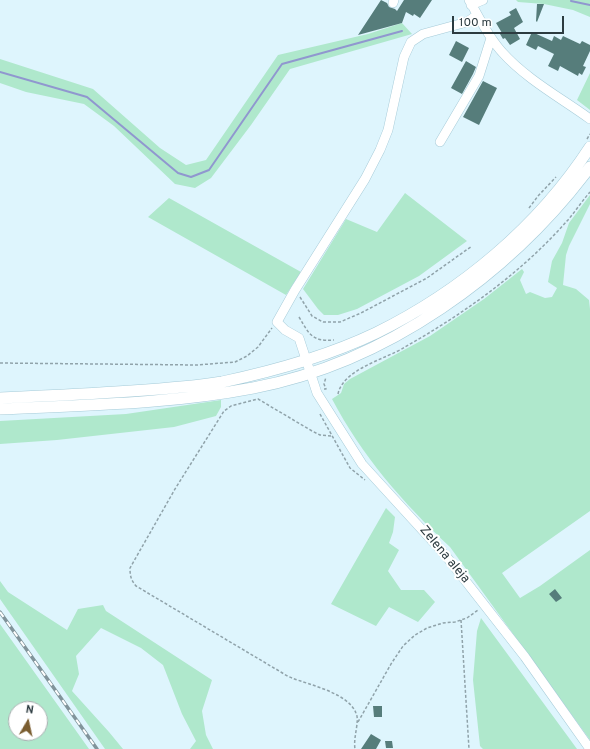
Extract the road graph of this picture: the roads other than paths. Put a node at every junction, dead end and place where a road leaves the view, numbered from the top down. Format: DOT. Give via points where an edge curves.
graph roads {
  1 [pos="483,0"];
  2 [pos="470,2"];
  3 [pos="477,15"];
  4 [pos="491,38"];
  5 [pos="590,119"];
  6 [pos="440,142"];
  7 [pos="587,145"];
  8 [pos="590,167"];
  9 [pos="306,360"];
  10 [pos="310,373"];
  11 [pos="0,398"];
  12 [pos="0,409"];
  13 [pos="590,749"];
  1 -- 2 [label="street"];
  2 -- 3 [label="street"];
  3 -- 4 [label="street"];
  3 -- 9 [label="street, Zelena aleja" via="467,22 423,34 411,42 404,57 388,130 380,150 365,180 277,322 284,330 299,338"];
  4 -- 5 [label="street" via="512,63"];
  4 -- 6 [label="street" via="479,76"];
  7 -- 9 [label="main road" via="564,182 533,218 502,248 462,280 392,324"];
  8 -- 10 [label="main road" via="552,214 486,276 427,317 380,344"];
  9 -- 10 [label="street, Zelena aleja"];
  9 -- 11 [label="main road" via="222,382 118,392"];
  10 -- 12 [label="main road" via="254,388 200,396 114,404"];
  10 -- 13 [label="street, Zelena aleja" via="317,392 362,464 446,556 525,657"];
}
